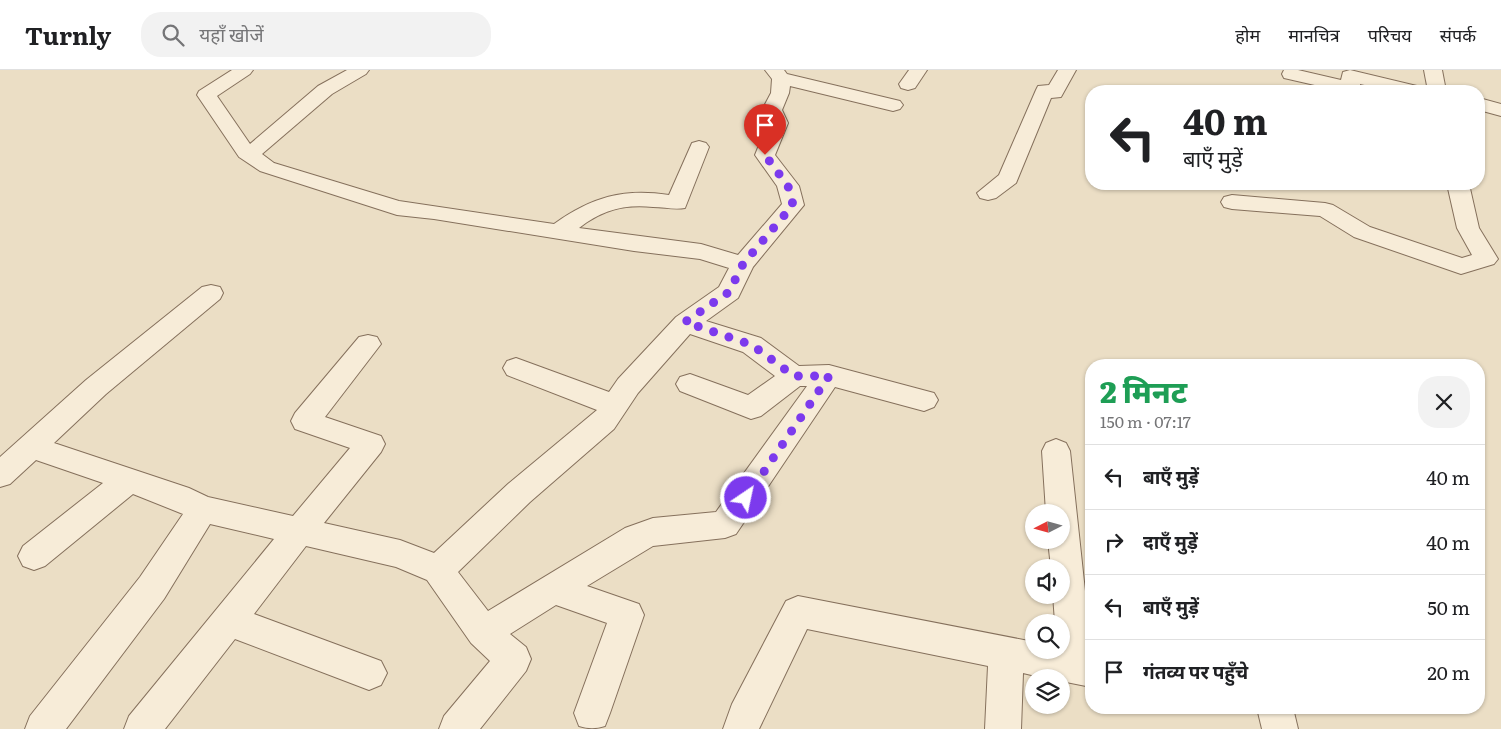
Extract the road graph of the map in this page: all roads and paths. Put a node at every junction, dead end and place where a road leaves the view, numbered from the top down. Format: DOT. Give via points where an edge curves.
graph roads {
  1 [pos="244,70"];
  2 [pos="360,70"];
  3 [pos="1066,70"];
  4 [pos="1433,70"];
  5 [pos="778,74"];
  6 [pos="1291,74"];
  7 [pos="1332,85"];
  8 [pos="1351,85"];
  9 [pos="1388,85"];
  10 [pos="1436,85"];
  11 [pos="893,105"];
  12 [pos="1485,106"];
  13 [pos="1501,110"];
  14 [pos="699,147"];
  15 [pos="249,155"];
  16 [pos="1459,190"];
  17 [pos="988,192"];
  18 [pos="1232,202"];
  19 [pos="558,232"];
  20 [pos="743,264"];
  21 [pos="211,293"];
  22 [pos="685,322"];
  23 [pos="368,344"];
  24 [pos="516,368"];
  25 [pos="794,376"];
  26 [pos="829,376"];
  27 [pos="690,384"];
  28 [pos="924,400"];
  29 [pos="614,405"];
  30 [pos="32,447"];
  31 [pos="1056,450"];
  32 [pos="0,474"];
  33 [pos="129,480"];
  34 [pos="203,509"];
  35 [pos="298,530"];
  36 [pos="34,556"];
  37 [pos="438,570"];
  38 [pos="553,589"];
  39 [pos="230,621"];
  40 [pos="483,632"];
  41 [pos="1006,653"];
  42 [pos="1084,669"];
  43 [pos="369,674"];
  44 [pos="592,713"];
  45 [pos="1276,714"];
  46 [pos="43,729"];
  47 [pos="142,729"];
  48 [pos="457,729"];
  49 [pos="741,729"];
  50 [pos="1003,729"];
  51 [pos="1280,729"];
  1 -- 15 [label="street" via="206,95"];
  2 -- 15 [label="street" via="325,90"];
  3 -- 17 [label="street" via="1054,92 1045,90 1008,178"];
  4 -- 10 [label="street"];
  5 -- 11 [label="street"];
  5 -- 20 [label="street" via="780,93 772,110 778,123 765,155 788,186 793,205"];
  6 -- 7 [label="street"];
  8 -- 9 [label="street" via="1350,76"];
  12 -- 13 [label="street"];
  14 -- 19 [label="street" via="678,203 646,198 616,202 591,210"];
  15 -- 19 [label="street" via="267,167 397,208"];
  16 -- 18 [label="street" via="1468,228 1486,259 1461,266 1362,232 1325,210"];
  19 -- 20 [label="street" via="701,252"];
  20 -- 22 [label="street" via="729,292"];
  21 -- 30 [label="street" via="96,387"];
  22 -- 25 [label="street" via="752,345"];
  22 -- 29 [label="street"];
  23 -- 35 [label="street" via="305,421 371,444"];
  24 -- 29 [label="street"];
  25 -- 26 [label="street"];
  25 -- 27 [label="street" via="751,408"];
  26 -- 28 [label="street"];
  26 -- 38 [label="street" via="725,524 653,532 636,538"];
  29 -- 37 [label="street" via="604,421 519,493"];
  30 -- 32 [label="street"];
  30 -- 33 [label="street"];
  31 -- 42 [label="street"];
  33 -- 34 [label="street"];
  33 -- 36 [label="street"];
  34 -- 35 [label="street"];
  34 -- 46 [label="street" via="152,588"];
  35 -- 37 [label="street" via="400,554"];
  35 -- 39 [label="street"];
  37 -- 40 [label="street"];
  38 -- 40 [label="street"];
  38 -- 44 [label="street" via="627,615"];
  39 -- 43 [label="street"];
  39 -- 47 [label="street"];
  40 -- 48 [label="street" via="514,660"];
  41 -- 42 [label="street"];
  41 -- 49 [label="street" via="798,612"];
  41 -- 50 [label="street"];
  45 -- 51 [label="street"];
}
